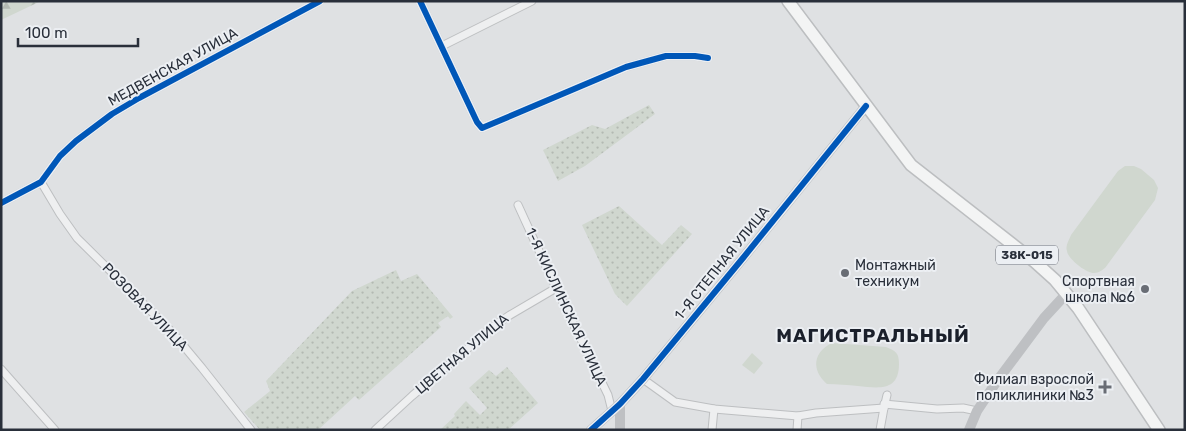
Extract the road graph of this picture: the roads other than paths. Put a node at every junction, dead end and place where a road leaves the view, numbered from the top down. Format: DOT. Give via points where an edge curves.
graph roads {
  1 [pos="320,1"];
  2 [pos="420,1"];
  3 [pos="532,1"];
  4 [pos="788,1"];
  5 [pos="442,46"];
  6 [pos="708,58"];
  7 [pos="866,106"];
  8 [pos="41,182"];
  9 [pos="1,203"];
  10 [pos="518,205"];
  11 [pos="556,288"];
  12 [pos="1067,293"];
  13 [pos="1,369"];
  14 [pos="643,379"];
  15 [pos="887,396"];
  16 [pos="884,406"];
  17 [pos="616,407"];
  18 [pos="714,409"];
  19 [pos="977,411"];
  20 [pos="798,416"];
  21 [pos="55,430"];
  22 [pos="251,430"];
  23 [pos="375,430"];
  24 [pos="591,430"];
  25 [pos="620,430"];
  26 [pos="712,430"];
  27 [pos="797,430"];
  28 [pos="880,430"];
  29 [pos="969,430"];
  30 [pos="1159,430"];
  1 -- 8 [label="street, МЕДВЕНСКАЯ УЛИЦА" via="112,114 60,156"];
  2 -- 5 [label="street"];
  3 -- 5 [label="street"];
  4 -- 7 [label="main road, 38К-015"];
  5 -- 6 [label="street" via="482,128 626,67 666,56"];
  7 -- 12 [label="main road, 38К-015" via="911,165 1036,262"];
  7 -- 14 [label="street, 1-Я СТЕПНАЯ УЛИЦА"];
  8 -- 9 [label="street, МЕДВЕНСКАЯ УЛИЦА"];
  8 -- 22 [label="street, РОЗОВАЯ УЛИЦА" via="77,238 172,332"];
  10 -- 11 [label="street, 1-Я КИСЛИНСКАЯ УЛИЦА"];
  11 -- 17 [label="street, 1-Я КИСЛИНСКАЯ УЛИЦА"];
  11 -- 23 [label="street, ЦВЕТНАЯ УЛИЦА" via="495,325"];
  12 -- 19 [label="street" via="1044,318"];
  12 -- 30 [label="main road, 38К-015"];
  13 -- 21 [label="street"];
  14 -- 17 [label="street, 1-Я СТЕПНАЯ УЛИЦА"];
  14 -- 18 [label="street" via="675,402"];
  15 -- 16 [label="street"];
  16 -- 19 [label="street"];
  16 -- 20 [label="street"];
  16 -- 28 [label="street"];
  17 -- 24 [label="street, 1-Я СТЕПНАЯ УЛИЦА"];
  17 -- 25 [label="street"];
  18 -- 20 [label="street"];
  18 -- 26 [label="street"];
  19 -- 29 [label="street"];
  20 -- 27 [label="street"];
}
